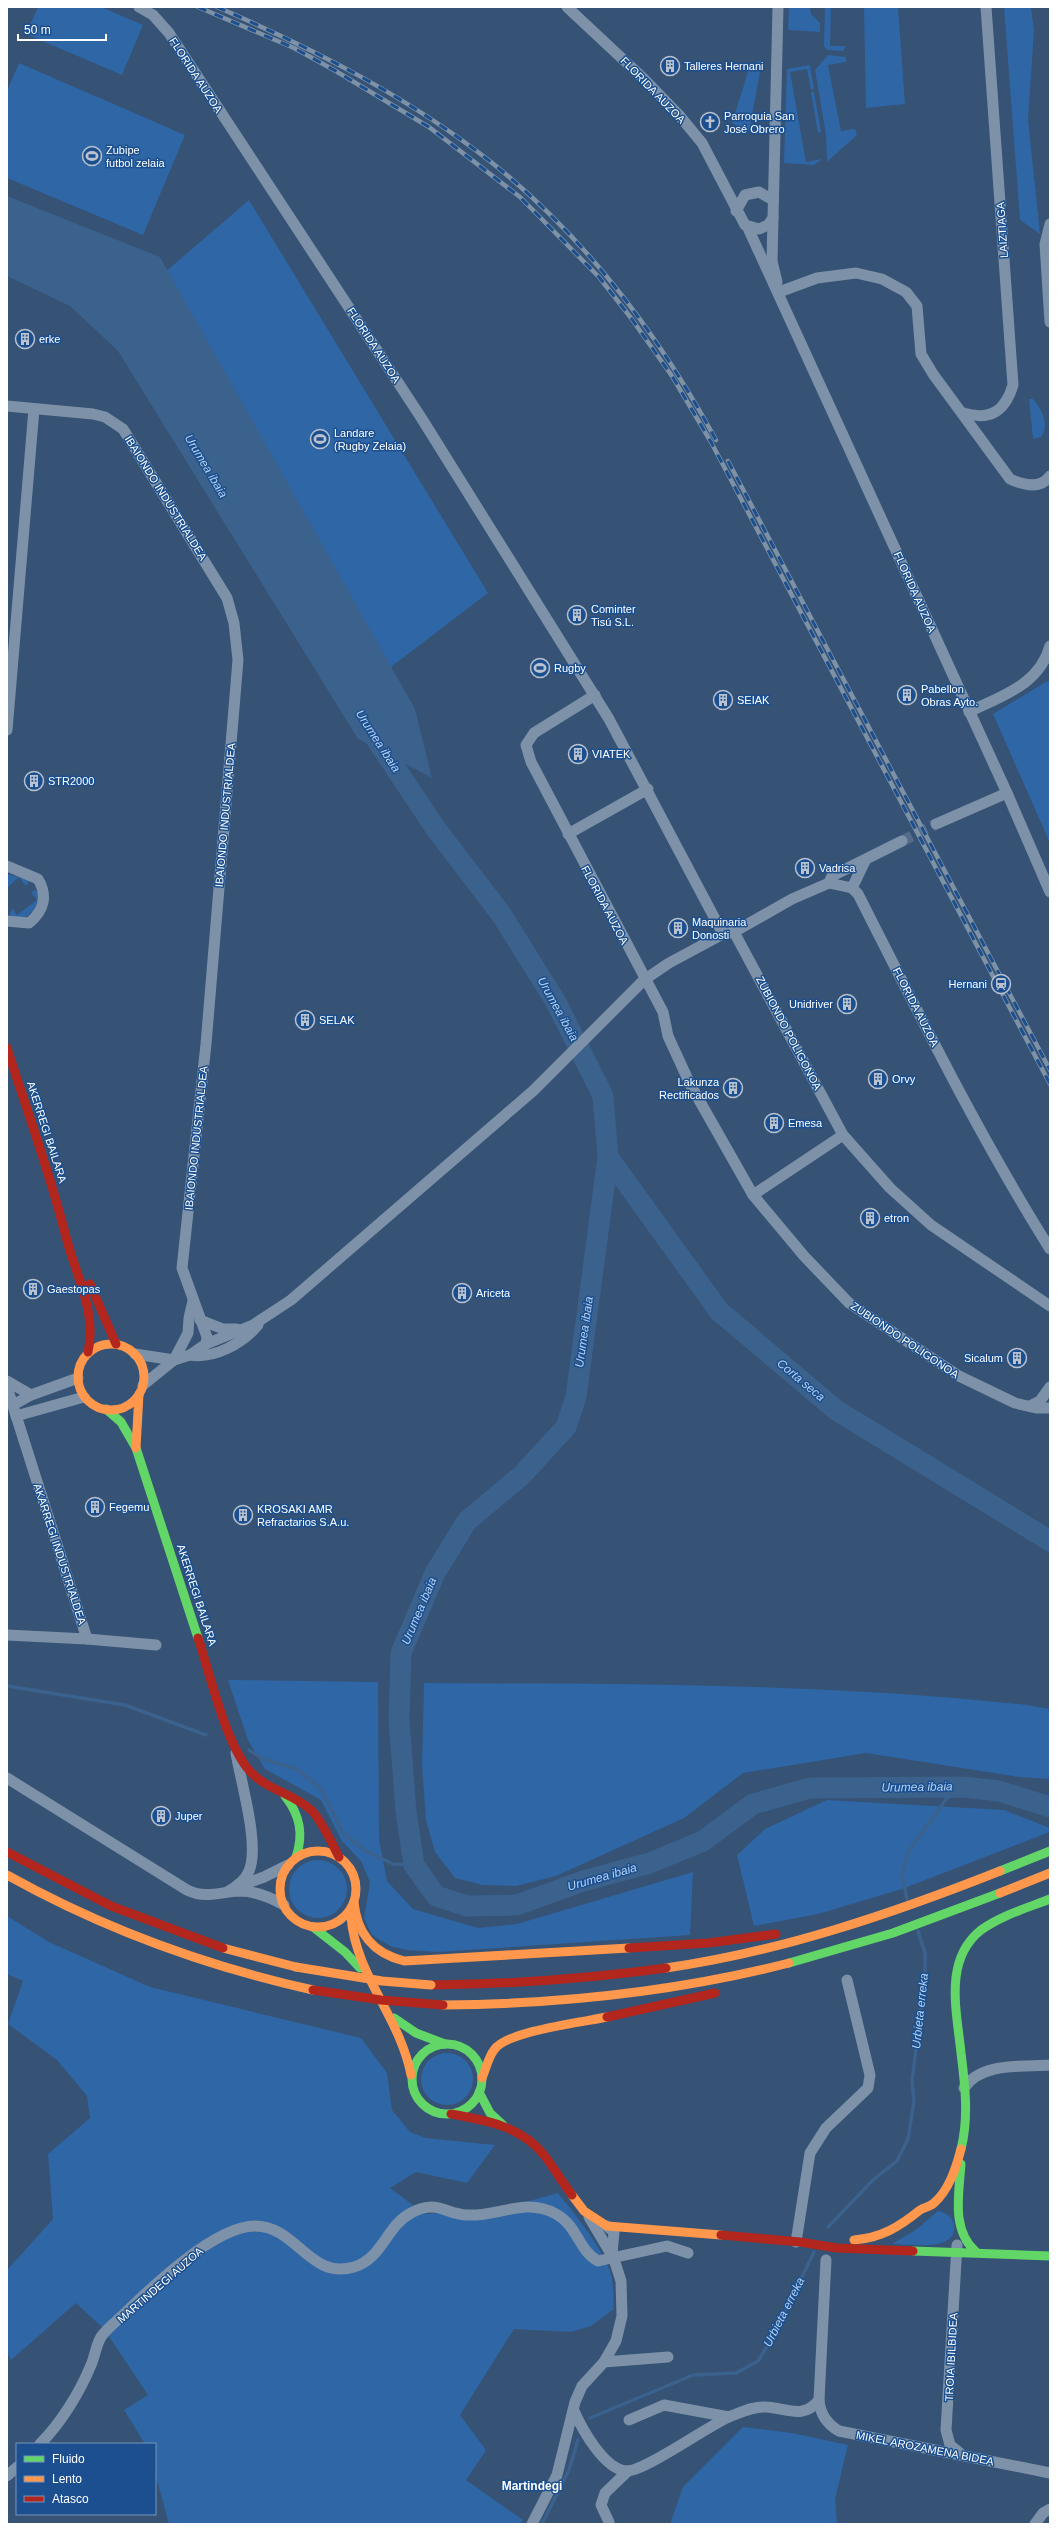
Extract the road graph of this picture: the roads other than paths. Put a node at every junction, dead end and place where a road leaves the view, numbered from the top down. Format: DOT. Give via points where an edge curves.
graph roads {
  1 [pos="139,7"];
  2 [pos="567,7"];
  3 [pos="778,7"];
  4 [pos="986,7"];
  5 [pos="773,174"];
  6 [pos="724,186"];
  7 [pos="759,192"];
  8 [pos="745,195"];
  9 [pos="773,200"];
  10 [pos="736,211"];
  11 [pos="773,218"];
  12 [pos="1050,224"];
  13 [pos="748,228"];
  14 [pos="779,292"];
  15 [pos="1050,322"];
  16 [pos="7,406"];
  17 [pos="34,409"];
  18 [pos="963,413"];
  19 [pos="1050,476"];
  20 [pos="1050,646"];
  21 [pos="595,695"];
  22 [pos="969,712"];
  23 [pos="7,730"];
  24 [pos="648,789"];
  25 [pos="1007,793"];
  26 [pos="936,824"];
  27 [pos="568,834"];
  28 [pos="902,841"];
  29 [pos="865,861"];
  30 [pos="7,866"];
  31 [pos="829,883"];
  32 [pos="852,888"];
  33 [pos="1050,892"];
  34 [pos="7,921"];
  35 [pos="729,933"];
  36 [pos="644,980"];
  37 [pos="7,1048"];
  38 [pos="843,1134"];
  39 [pos="753,1195"];
  40 [pos="64,1223"];
  41 [pos="1050,1249"];
  42 [pos="193,1301"];
  43 [pos="1050,1306"];
  44 [pos="200,1320"];
  45 [pos="261,1322"];
  46 [pos="242,1330"];
  47 [pos="116,1344"];
  48 [pos="206,1344"];
  49 [pos="224,1349"];
  50 [pos="88,1352"];
  51 [pos="135,1354"];
  52 [pos="190,1355"];
  53 [pos="174,1360"];
  54 [pos="78,1378"];
  55 [pos="7,1381"];
  56 [pos="7,1387"];
  57 [pos="1050,1387"];
  58 [pos="141,1389"];
  59 [pos="31,1395"];
  60 [pos="84,1397"];
  61 [pos="13,1405"];
  62 [pos="1027,1407"];
  63 [pos="1050,1408"];
  64 [pos="106,1409"];
  65 [pos="16,1416"];
  66 [pos="136,1448"];
  67 [pos="7,1635"];
  68 [pos="87,1639"];
  69 [pos="156,1645"];
  70 [pos="235,1750"];
  71 [pos="9,1781"];
  72 [pos="285,1796"];
  73 [pos="1050,1851"];
  74 [pos="7,1852"];
  75 [pos="339,1857"];
  76 [pos="292,1861"];
  77 [pos="1050,1873"];
  78 [pos="7,1875"];
  79 [pos="231,1890"];
  80 [pos="1050,1899"];
  81 [pos="284,1905"];
  82 [pos="352,1905"];
  83 [pos="861,1918"];
  84 [pos="313,1927"];
  85 [pos="796,1930"];
  86 [pos="783,1933"];
  87 [pos="824,1953"];
  88 [pos="365,1973"];
  89 [pos="847,1980"];
  90 [pos="756,1981"];
  91 [pos="726,1990"];
  92 [pos="390,2015"];
  93 [pos="444,2044"];
  94 [pos="1050,2065"];
  95 [pos="412,2076"];
  96 [pos="482,2078"];
  97 [pos="964,2088"];
  98 [pos="479,2092"];
  99 [pos="451,2114"];
  100 [pos="508,2128"];
  101 [pos="961,2155"];
  102 [pos="933,2204"];
  103 [pos="588,2214"];
  104 [pos="960,2222"];
  105 [pos="607,2226"];
  106 [pos="618,2231"];
  107 [pos="961,2232"];
  108 [pos="798,2242"];
  109 [pos="954,2249"];
  110 [pos="976,2252"];
  111 [pos="688,2253"];
  112 [pos="1050,2256"];
  113 [pos="613,2257"];
  114 [pos="826,2260"];
  115 [pos="668,2357"];
  116 [pos="604,2362"];
  117 [pos="819,2400"];
  118 [pos="574,2411"];
  119 [pos="729,2417"];
  120 [pos="629,2420"];
  121 [pos="41,2443"];
  122 [pos="962,2454"];
  123 [pos="16,2468"];
  124 [pos="628,2471"];
  125 [pos="1050,2473"];
  126 [pos="7,2476"];
  127 [pos="1050,2509"];
  128 [pos="610,2522"];
  129 [pos="532,2524"];
  130 [pos="1035,2524"];
  1 -- 21 [label="street, FLORIDA AUZOA" via="153,15 169,33 419,414"];
  2 -- 6 [label="street, FLORIDA AUZOA" via="679,115 702,143"];
  3 -- 5 [label="street"];
  4 -- 18 [label="street, LAIZTIAGA" via="1013,385 1008,401 1000,410 976,417"];
  5 -- 7 [label="street"];
  5 -- 9 [label="street"];
  6 -- 8 [label="street"];
  6 -- 10 [label="street, FLORIDA AUZOA"];
  7 -- 8 [label="street"];
  7 -- 9 [label="street"];
  8 -- 10 [label="street"];
  9 -- 11 [label="street"];
  10 -- 13 [label="street"];
  11 -- 13 [label="street" via="764,227 753,230"];
  11 -- 14 [label="street, FLORIDA AUZOA" via="772,261"];
  12 -- 15 [label="street" via="1044,244"];
  13 -- 14 [label="street, FLORIDA AUZOA"];
  14 -- 18 [label="street" via="817,278 856,273 882,279 906,292 917,306 921,354 932,374"];
  14 -- 22 [label="street, FLORIDA AUZOA"];
  16 -- 17 [label="street, IBAIONDO INDUSTRIALDEA"];
  17 -- 23 [label="street"];
  17 -- 42 [label="street, IBAIONDO INDUSTRIALDEA" via="94,414 105,417 123,429 227,598 234,623 238,660 206,1044 182,1268"];
  18 -- 19 [label="street" via="1010,479 1022,484 1037,485"];
  20 -- 22 [label="street" via="1036,675 1017,688"];
  21 -- 24 [label="street, FLORIDA AUZOA"];
  21 -- 27 [label="street, FLORIDA AUZOA" via="534,733 526,745 531,762"];
  22 -- 25 [label="street, FLORIDA AUZOA"];
  24 -- 27 [label="street"];
  24 -- 35 [label="street, FLORIDA AUZOA"];
  25 -- 26 [label="street"];
  25 -- 33 [label="street, FLORIDA AUZOA"];
  27 -- 36 [label="street, FLORIDA AUZOA"];
  28 -- 29 [label="street"];
  29 -- 31 [label="street" via="832,876"];
  29 -- 32 [label="street"];
  30 -- 34 [label="street" via="38,879 44,893 43,906 37,917 29,924"];
  31 -- 32 [label="street"];
  31 -- 35 [label="street" via="792,899"];
  32 -- 41 [label="street, FLORIDA AUZOA" via="858,894 922,1020 1022,1205"];
  35 -- 36 [label="street" via="669,963"];
  35 -- 38 [label="street, ZUBIONDO POLIGONOA"];
  36 -- 39 [label="street, ZUBIONDO POLIGONOA" via="663,1012 668,1036 690,1084"];
  36 -- 45 [label="street" via="548,1076 291,1300"];
  37 -- 40 [label="main road, AKERREGI BAILARA"];
  38 -- 39 [label="street"];
  38 -- 43 [label="street, ZUBIONDO POLIGONOA" via="890,1188 931,1225"];
  39 -- 62 [label="street, ZUBIONDO POLIGONOA" via="804,1256 850,1303 959,1376"];
  40 -- 47 [label="main road"];
  40 -- 50 [label="main road" via="90,1316 92,1333"];
  42 -- 44 [label="street, IBAIONDO INDUSTRIALDEA"];
  42 -- 48 [label="street" via="193,1316"];
  42 -- 53 [label="street" via="188,1333"];
  44 -- 46 [label="street" via="223,1329"];
  44 -- 48 [label="street, IBAIONDO INDUSTRIALDEA" via="207,1337"];
  45 -- 46 [label="street"];
  45 -- 49 [label="street" via="245,1338"];
  46 -- 48 [label="street"];
  47 -- 50 [label="main road" via="106,1344"];
  47 -- 51 [label="main road" via="126,1347"];
  48 -- 49 [label="street"];
  48 -- 52 [label="street"];
  49 -- 52 [label="street" via="201,1357"];
  50 -- 54 [label="main road" via="82,1360"];
  51 -- 53 [label="street"];
  51 -- 58 [label="main road" via="144,1374"];
  52 -- 53 [label="street"];
  53 -- 58 [label="street"];
  54 -- 59 [label="street"];
  54 -- 60 [label="main road"];
  55 -- 59 [label="street"];
  56 -- 61 [label="street"];
  57 -- 62 [label="street" via="1040,1401"];
  58 -- 64 [label="main road" via="124,1407"];
  58 -- 66 [label="main road"];
  59 -- 61 [label="street"];
  60 -- 64 [label="main road" via="92,1404"];
  60 -- 65 [label="street"];
  61 -- 65 [label="street, AKARREGI INDUSTRIALDEA"];
  62 -- 63 [label="street, ZUBIONDO POLIGONOA"];
  64 -- 66 [label="main road" via="121,1422"];
  65 -- 68 [label="street, AKARREGI INDUSTRIALDEA"];
  66 -- 70 [label="main road, AKERREGI BAILARA"];
  67 -- 68 [label="street, AKARREGI INDUSTRIALDEA"];
  68 -- 69 [label="street"];
  70 -- 72 [label="main road, AKERREGI BAILARA" via="255,1777"];
  70 -- 79 [label="street" via="253,1846 248,1872"];
  71 -- 79 [label="street" via="187,1890 208,1896"];
  72 -- 75 [label="main road, AKERREGI BAILARA" via="300,1802 317,1817"];
  72 -- 76 [label="main road" via="295,1809 300,1825 301,1841"];
  73 -- 83 [label="main road" via="897,1911"];
  74 -- 83 [label="main road, bridge" via="49,1878 158,1927 218,1948 296,1967 382,1981 431,1985 541,1984 657,1970 766,1949"];
  75 -- 76 [label="main road" via="318,1850"];
  75 -- 82 [label="main road" via="347,1864 354,1877 356,1892"];
  76 -- 79 [label="street" via="264,1877"];
  76 -- 81 [label="main road" via="280,1883"];
  77 -- 87 [label="main road" via="870,1941"];
  78 -- 87 [label="main road, bridge" via="98,1923 212,1966 312,1990 381,2000 496,2006 591,2000 715,1980"];
  79 -- 81 [label="street" via="256,1893"];
  80 -- 97 [label="main road, TROIA IBILBIDEA" via="995,1921 981,1931 964,1951 956,1977 955,1994"];
  81 -- 84 [label="main road" via="298,1922"];
  82 -- 84 [label="main road" via="338,1921"];
  82 -- 86 [label="main road" via="364,1937 385,1956 404,1961 708,1943"];
  82 -- 88 [label="main road" via="354,1941"];
  83 -- 85 [label="main road"];
  84 -- 88 [label="main road" via="345,1952"];
  87 -- 90 [label="main road" via="778,1975"];
  88 -- 92 [label="main road"];
  89 -- 108 [label="street" via="870,2075 868,2088 826,2128 810,2153"];
  91 -- 96 [label="main road" via="525,2033 504,2041 494,2049"];
  92 -- 93 [label="main road" via="416,2033"];
  92 -- 95 [label="main road" via="404,2045"];
  93 -- 95 [label="main road" via="430,2048 419,2057"];
  93 -- 96 [label="main road" via="456,2045 466,2050 480,2067"];
  94 -- 97 [label="street" via="981,2072 971,2078"];
  95 -- 99 [label="main road" via="412,2087 422,2105 431,2111"];
  96 -- 98 [label="main road"];
  97 -- 101 [label="main road, TROIA IBILBIDEA"];
  98 -- 99 [label="main road" via="468,2107"];
  98 -- 100 [label="main road" via="490,2113"];
  99 -- 100 [label="main road"];
  100 -- 103 [label="main road" via="535,2144"];
  101 -- 102 [label="main road" via="950,2182"];
  101 -- 104 [label="main road, TROIA IBILBIDEA"];
  102 -- 104 [label="main road" via="946,2205 954,2211"];
  102 -- 108 [label="main road" via="924,2207 904,2225 873,2238"];
  103 -- 105 [label="main road"];
  103 -- 113 [label="street"];
  104 -- 107 [label="main road, TROIA IBILBIDEA"];
  105 -- 106 [label="street"];
  106 -- 108 [label="main road"];
  106 -- 113 [label="street"];
  107 -- 109 [label="main road, TROIA IBILBIDEA"];
  107 -- 110 [label="main road, TROIA IBILBIDEA" via="966,2244"];
  108 -- 109 [label="main road" via="837,2248"];
  109 -- 110 [label="main road"];
  109 -- 122 [label="street, TROIA IBILBIDEA" via="946,2430 950,2445"];
  110 -- 112 [label="main road"];
  111 -- 113 [label="street, MARTINDEGI AUZOA" via="667,2246"];
  113 -- 116 [label="street" via="621,2281 622,2316 616,2341"];
  113 -- 121 [label="street, MARTINDEGI AUZOA" via="598,2262 587,2255 578,2234 565,2220 540,2207 522,2206 465,2215 442,2207 425,2208 411,2213 398,2222 387,2240 370,2258 356,2267 338,2270 323,2267 288,2237 269,2228 254,2226 235,2229 197,2251 101,2337 91,2366 67,2408"];
  114 -- 117 [label="street, MIKEL AROZAMENA BIDEA"];
  115 -- 116 [label="street"];
  116 -- 118 [label="street" via="582,2386"];
  117 -- 119 [label="street" via="802,2412 766,2407"];
  117 -- 122 [label="street, MIKEL AROZAMENA BIDEA" via="825,2418 840,2431"];
  118 -- 124 [label="street" via="582,2430 595,2447 616,2469"];
  118 -- 129 [label="street" via="557,2475"];
  119 -- 120 [label="street" via="664,2405"];
  119 -- 124 [label="street" via="655,2459"];
  122 -- 125 [label="street, MIKEL AROZAMENA BIDEA"];
  123 -- 126 [label="street"];
  124 -- 128 [label="street" via="605,2493 601,2504"];
  127 -- 130 [label="street" via="1043,2513"];
}
